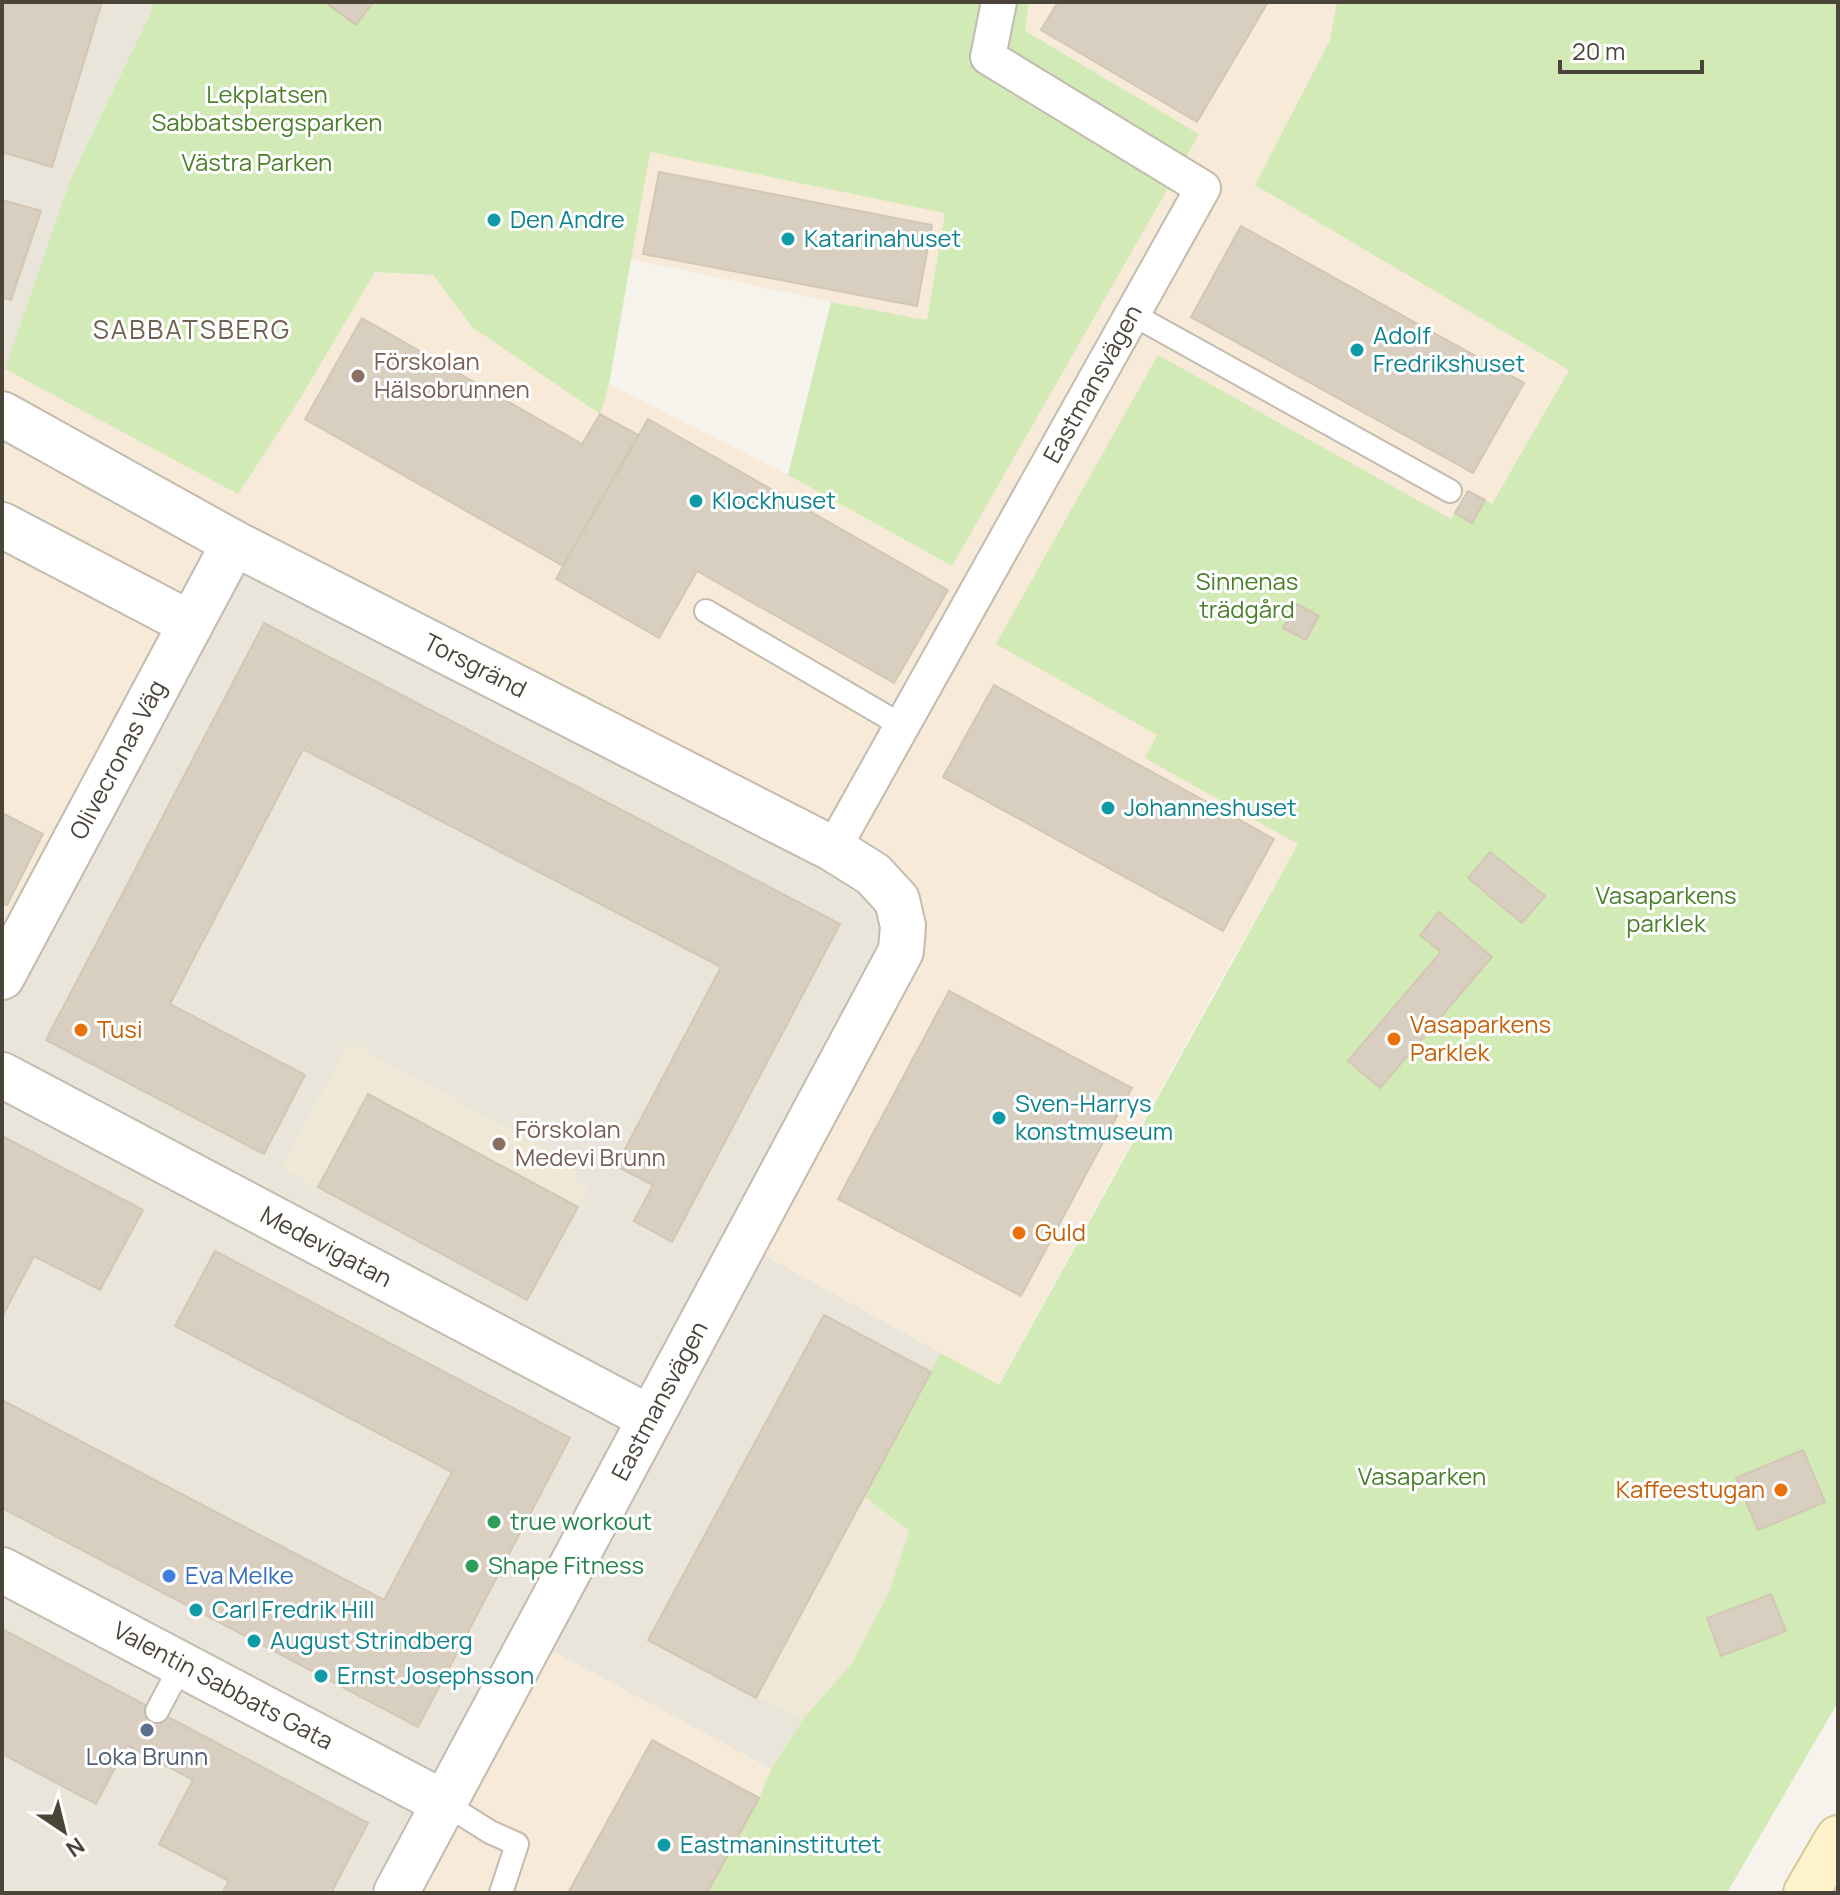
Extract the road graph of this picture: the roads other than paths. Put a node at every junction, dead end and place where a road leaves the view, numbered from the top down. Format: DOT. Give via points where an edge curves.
graph roads {
  1 [pos="999,2"];
  2 [pos="1132,314"];
  3 [pos="2,414"];
  4 [pos="1450,491"];
  5 [pos="2,525"];
  6 [pos="234,543"];
  7 [pos="706,611"];
  8 [pos="191,624"];
  9 [pos="901,725"];
  10 [pos="833,849"];
  11 [pos="901,951"];
  12 [pos="2,977"];
  13 [pos="2,1075"];
  14 [pos="650,1418"];
  15 [pos="2,1570"];
  16 [pos="182,1664"];
  17 [pos="157,1711"];
  18 [pos="444,1803"];
  19 [pos="1838,1838"];
  20 [pos="396,1893"];
  21 [pos="501,1893"];
  22 [pos="1806,1893"];
  1 -- 2 [label="street, Eastmansvägen" via="988,57 1203,188"];
  2 -- 4 [label="lane"];
  2 -- 9 [label="street, Eastmansvägen"];
  3 -- 6 [label="street, Torsgränd"];
  5 -- 8 [label="street"];
  6 -- 8 [label="street, Olivecronas Väg"];
  6 -- 10 [label="street, Torsgränd"];
  7 -- 9 [label="lane"];
  8 -- 12 [label="street, Olivecronas Väg"];
  9 -- 10 [label="street, Eastmansvägen"];
  10 -- 11 [label="street, Torsgränd" via="873,874 897,900"];
  11 -- 14 [label="street, Eastmansvägen"];
  13 -- 14 [label="street, Medevigatan"];
  14 -- 18 [label="street, Eastmansvägen"];
  15 -- 16 [label="street, Valentin Sabbats Gata"];
  16 -- 17 [label="lane"];
  16 -- 18 [label="street, Valentin Sabbats Gata"];
  18 -- 20 [label="street, Eastmansvägen"];
  18 -- 21 [label="lane" via="517,1844"];
  19 -- 22 [label="main road"];
}
